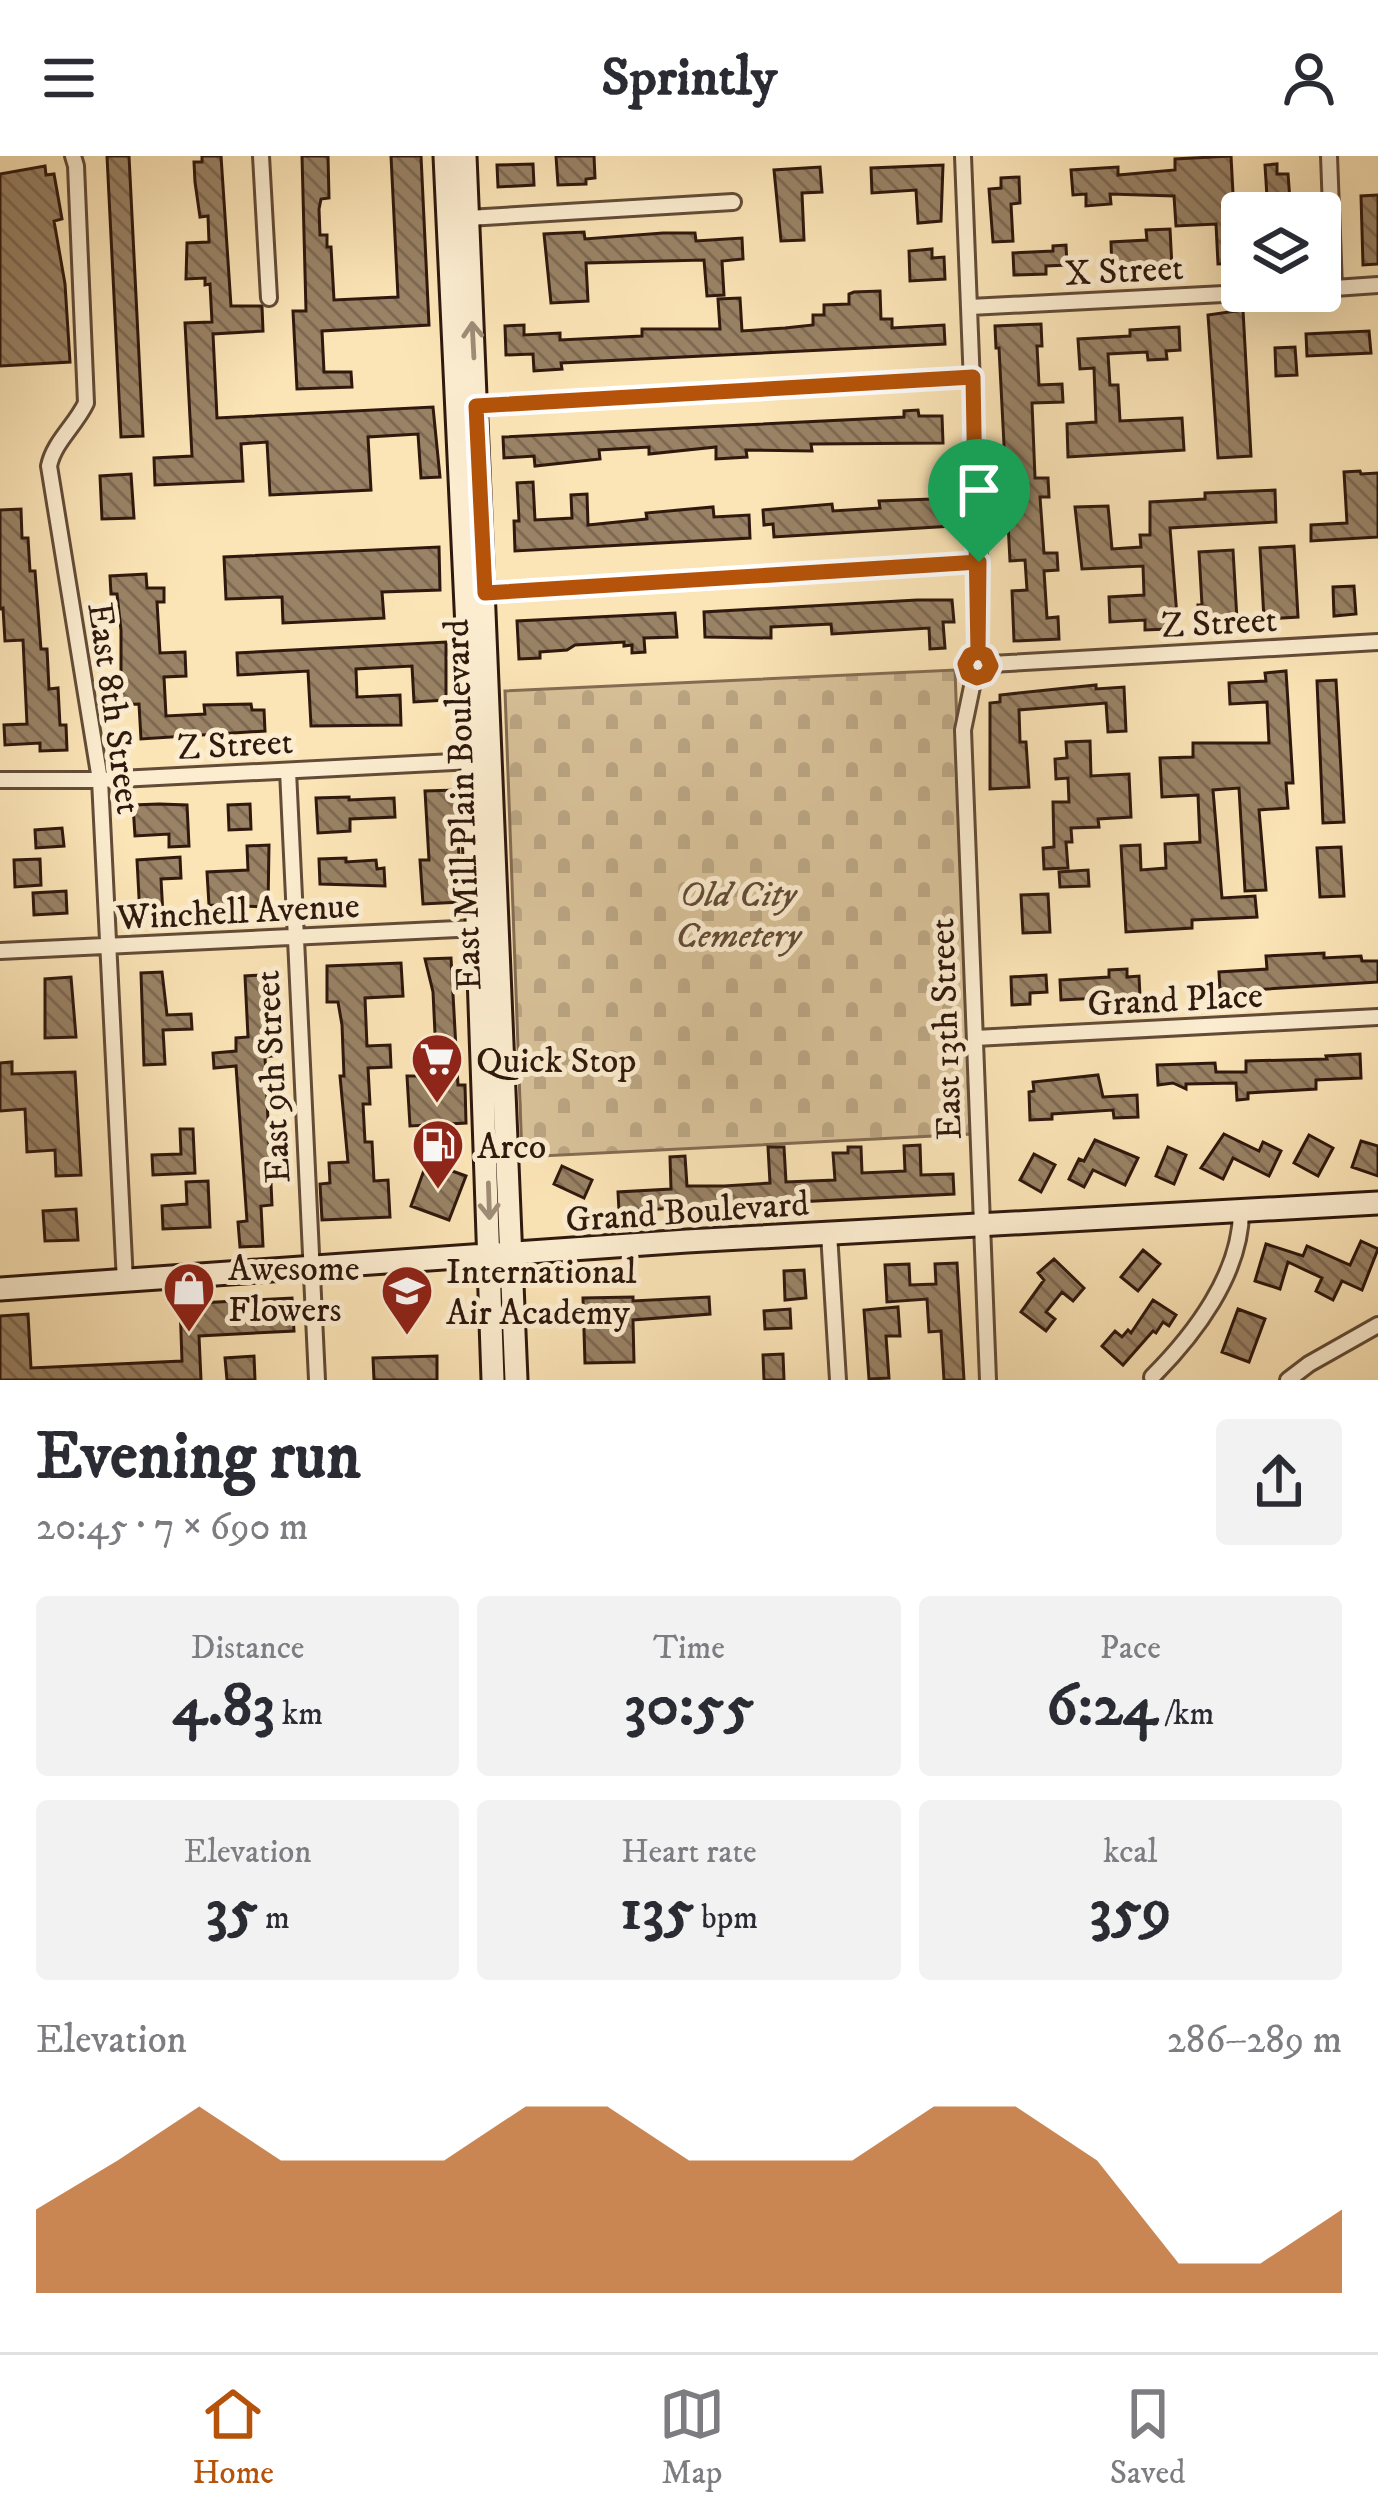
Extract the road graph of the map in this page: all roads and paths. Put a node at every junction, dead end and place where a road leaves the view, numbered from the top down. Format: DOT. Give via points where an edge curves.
graph roads {
  1 [pos="73,156"];
  2 [pos="261,156"];
  3 [pos="445,156"];
  4 [pos="465,156"];
  5 [pos="963,156"];
  6 [pos="1329,156"];
  7 [pos="1328,192"];
  8 [pos="734,202"];
  9 [pos="468,218"];
  10 [pos="1378,285"];
  11 [pos="1341,288"];
  12 [pos="1221,294"];
  13 [pos="269,298"];
  14 [pos="970,307"];
  15 [pos="973,377"];
  16 [pos="476,406"];
  17 [pos="979,562"];
  18 [pos="485,593"];
  19 [pos="1378,642"];
  20 [pos="978,652"];
  21 [pos="991,664"];
  22 [pos="974,677"];
  23 [pos="472,761"];
  24 [pos="288,771"];
  25 [pos="0,780"];
  26 [pos="100,780"];
  27 [pos="478,928"];
  28 [pos="294,937"];
  29 [pos="108,946"];
  30 [pos="0,951"];
  31 [pos="1378,1018"];
  32 [pos="975,1038"];
  33 [pos="1378,1203"];
  34 [pos="1241,1211"];
  35 [pos="982,1226"];
  36 [pos="830,1233"];
  37 [pos="502,1254"];
  38 [pos="311,1270"];
  39 [pos="124,1282"];
  40 [pos="0,1289"];
  41 [pos="1378,1325"];
  42 [pos="1152,1377"];
  43 [pos="317,1380"];
  44 [pos="493,1380"];
  45 [pos="516,1380"];
  46 [pos="838,1380"];
  47 [pos="988,1380"];
  48 [pos="1288,1380"];
  1 -- 26 [label="street, East 8th Street" via="86,403 49,466"];
  2 -- 13 [label="street"];
  3 -- 23 [label="main road, East Mill Plain Boulevard"];
  4 -- 9 [label="main road, East Mill Plain Boulevard"];
  5 -- 14 [label="street"];
  6 -- 7 [label="street"];
  8 -- 9 [label="street"];
  16 -- 9 [label="main road, East Mill Plain Boulevard, one-way"];
  10 -- 11 [label="street"];
  12 -- 14 [label="street, X Street"];
  14 -- 15 [label="street"];
  15 -- 16 [label="street"];
  15 -- 17 [label="street"];
  16 -- 18 [label="main road, East Mill Plain Boulevard"];
  17 -- 18 [label="street"];
  17 -- 20 [label="street"];
  18 -- 37 [label="main road, East Mill Plain Boulevard"];
  19 -- 21 [label="street, Z Street"];
  20 -- 21 [label="street"];
  20 -- 22 [label="street" via="965,663"];
  21 -- 22 [label="street"];
  22 -- 32 [label="street, East 13th Street" via="963,730"];
  23 -- 24 [label="street, Z Street"];
  23 -- 27 [label="main road, East Mill Plain Boulevard"];
  24 -- 26 [label="street, Z Street"];
  24 -- 28 [label="street, East 9th Street"];
  25 -- 26 [label="street, Z Street"];
  26 -- 29 [label="street, East 8th Street"];
  27 -- 28 [label="street, Winchell Avenue"];
  27 -- 37 [label="main road, East Mill Plain Boulevard, one-way"];
  28 -- 29 [label="street, Winchell Avenue"];
  28 -- 38 [label="street, East 9th Street"];
  29 -- 30 [label="street, Winchell Avenue"];
  29 -- 39 [label="street, East 8th Street"];
  31 -- 32 [label="street, Grand Place"];
  32 -- 35 [label="street, East 13th Street"];
  33 -- 34 [label="main road, Grand Boulevard"];
  34 -- 35 [label="main road, Grand Boulevard"];
  34 -- 42 [label="street" via="1210,1306"];
  35 -- 36 [label="main road, Grand Boulevard"];
  35 -- 47 [label="street, East 13th Street"];
  36 -- 37 [label="main road, Grand Boulevard"];
  36 -- 46 [label="street"];
  37 -- 38 [label="main road, Grand Boulevard"];
  37 -- 44 [label="main road, East Mill Plain Boulevard"];
  37 -- 45 [label="main road, East Mill Plain Boulevard"];
  38 -- 39 [label="main road, Grand Boulevard"];
  38 -- 43 [label="street, East 9th Street"];
  39 -- 40 [label="main road, Grand Boulevard"];
  41 -- 48 [label="street"];
}
